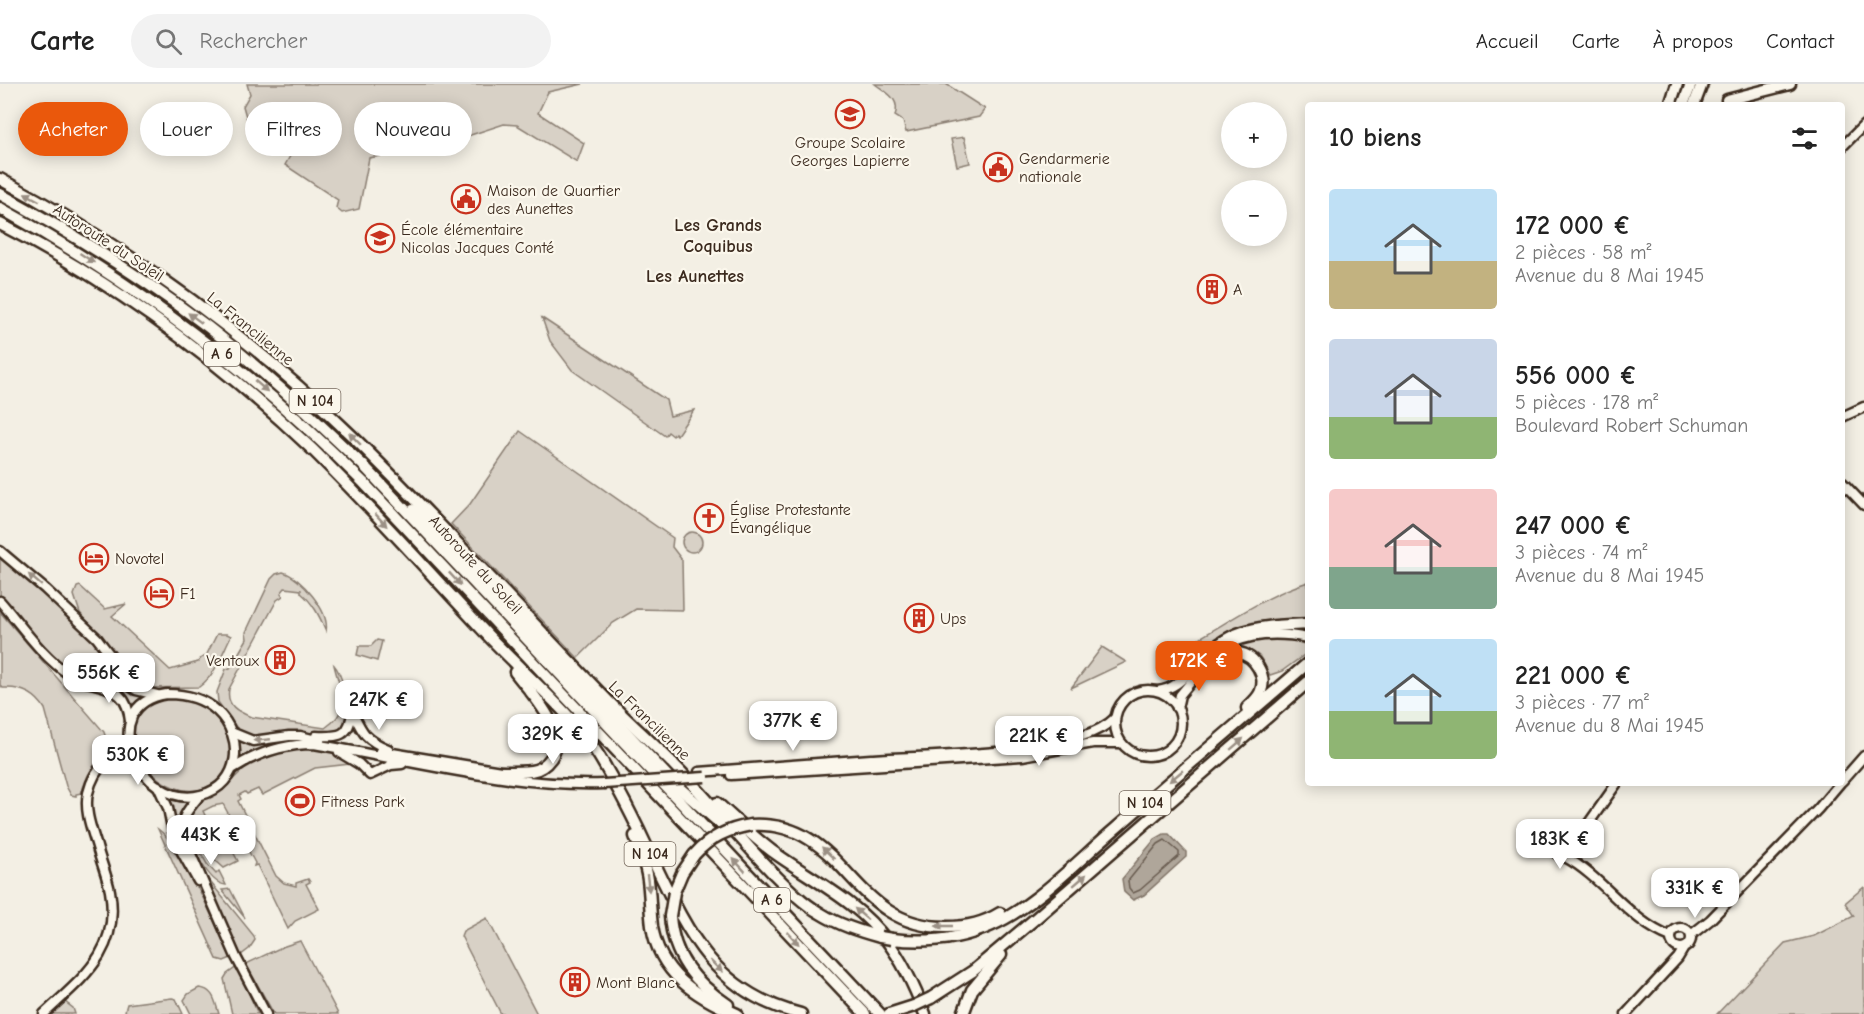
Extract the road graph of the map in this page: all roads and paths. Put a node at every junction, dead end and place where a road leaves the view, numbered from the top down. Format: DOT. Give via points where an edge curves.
graph roads {
  1 [pos="1669,84"];
  2 [pos="1677,84"];
  3 [pos="1691,84"];
  4 [pos="1702,84"];
  5 [pos="1769,84"];
  6 [pos="1791,84"];
  7 [pos="1666,102"];
  8 [pos="1671,102"];
  9 [pos="1684,102"];
  10 [pos="1695,102"];
  11 [pos="1725,102"];
  12 [pos="1727,102"];
  13 [pos="1864,125"];
  14 [pos="1845,144"];
  15 [pos="0,179"];
  16 [pos="0,194"];
  17 [pos="0,208"];
  18 [pos="0,224"];
  19 [pos="1864,401"];
  20 [pos="1864,407"];
  21 [pos="1845,409"];
  22 [pos="1845,416"];
  23 [pos="365,467"];
  24 [pos="1845,486"];
  25 [pos="1864,505"];
  26 [pos="0,551"];
  27 [pos="0,601"];
  28 [pos="1305,624"];
  29 [pos="492,640"];
  30 [pos="1305,640"];
  31 [pos="1201,665"];
  32 [pos="1305,666"];
  33 [pos="1305,685"];
  34 [pos="1157,691"];
  35 [pos="158,695"];
  36 [pos="1177,708"];
  37 [pos="1115,718"];
  38 [pos="1240,721"];
  39 [pos="130,722"];
  40 [pos="231,732"];
  41 [pos="300,736"];
  42 [pos="128,738"];
  43 [pos="1121,743"];
  44 [pos="321,746"];
  45 [pos="595,751"];
  46 [pos="402,754"];
  47 [pos="1864,756"];
  48 [pos="106,760"];
  49 [pos="417,764"];
  50 [pos="138,766"];
  51 [pos="676,767"];
  52 [pos="234,768"];
  53 [pos="503,772"];
  54 [pos="702,775"];
  55 [pos="1845,777"];
  56 [pos="603,781"];
  57 [pos="158,786"];
  58 [pos="1615,786"];
  59 [pos="1837,786"];
  60 [pos="199,796"];
  61 [pos="1586,827"];
  62 [pos="1571,835"];
  63 [pos="1577,847"];
  64 [pos="751,850"];
  65 [pos="1565,857"];
  66 [pos="1582,869"];
  67 [pos="1038,895"];
  68 [pos="213,904"];
  69 [pos="1036,918"];
  70 [pos="1674,933"];
  71 [pos="1691,935"];
  72 [pos="1680,947"];
  73 [pos="894,1013"];
  74 [pos="44,1014"];
  75 [pos="266,1014"];
  76 [pos="737,1014"];
  77 [pos="742,1014"];
  78 [pos="801,1014"];
  79 [pos="865,1014"];
  80 [pos="880,1014"];
  81 [pos="925,1014"];
  82 [pos="963,1014"];
  83 [pos="1626,1014"];
  1 -- 7 [label="highway"];
  2 -- 8 [label="highway"];
  3 -- 9 [label="highway"];
  4 -- 10 [label="highway"];
  5 -- 11 [label="highway"];
  6 -- 12 [label="highway"];
  13 -- 14 [label="main road"];
  51 -- 15 [label="highway, La Francilienne / N 104, one-way" via="454,538 301,389 148,269"];
  23 -- 16 [label="highway, Autoroute du Soleil / A 6, one-way" via="202,323 87,243"];
  17 -- 79 [label="highway, Autoroute du Soleil / A 6, one-way" via="77,252 163,310 246,374 308,429 370,489"];
  18 -- 29 [label="highway, N 104, one-way" via="117,292 257,400 343,480"];
  19 -- 21 [label="main road"];
  20 -- 22 [label="main road"];
  23 -- 64 [label="highway" via="372,468 468,565 682,792"];
  80 -- 23 [label="highway, Autoroute du Soleil / A 6, one-way"];
  24 -- 25 [label="main road"];
  35 -- 26 [label="main road, one-way" via="136,690 124,682 97,638"];
  27 -- 39 [label="main road" via="58,666 79,680 119,694"];
  28 -- 31 [label="highway" via="1241,631 1208,652"];
  29 -- 45 [label="highway, N 104" via="575,725"];
  29 -- 53 [label="highway" via="546,714 556,736 554,752 540,768"];
  30 -- 31 [label="main road" via="1286,634 1250,636 1214,652"];
  31 -- 34 [label="main road" via="1167,690"];
  31 -- 36 [label="main road" via="1180,695"];
  31 -- 38 [label="highway" via="1238,653 1256,663 1263,683"];
  32 -- 38 [label="highway, La Francilienne / N 104"];
  69 -- 33 [label="highway, N 104, one-way"];
  34 -- 36 [label="main road"];
  34 -- 37 [label="main road" via="1133,693 1119,705"];
  35 -- 39 [label="main road" via="141,705"];
  35 -- 40 [label="main road" via="187,695 204,702 219,713"];
  36 -- 43 [label="main road" via="1179,734 1169,748 1144,756"];
  37 -- 43 [label="main road"];
  37 -- 54 [label="main road" via="1095,732 1014,750"];
  38 -- 67 [label="highway, La Francilienne / N 104, one-way"];
  39 -- 42 [label="main road"];
  41 -- 40 [label="main road, one-way" via="253,741"];
  40 -- 52 [label="main road"];
  41 -- 46 [label="main road"];
  41 -- 46 [label="main road" via="341,735 349,726 352,711 372,742"];
  42 -- 48 [label="main road" via="121,751"];
  42 -- 50 [label="main road"];
  43 -- 54 [label="main road" via="1093,743 1022,756"];
  44 -- 49 [label="main road"];
  44 -- 49 [label="main road" via="344,754 370,775 391,765"];
  44 -- 52 [label="main road" via="289,745 249,758"];
  45 -- 76 [label="highway, one-way" via="641,852 647,871 653,932 661,955 685,986"];
  45 -- 78 [label="highway, N 104, one-way" via="619,789 681,919 703,952 750,993"];
  46 -- 53 [label="main road"];
  47 -- 55 [label="main road"];
  48 -- 50 [label="main road" via="120,758"];
  48 -- 74 [label="main road" via="91,785 87,809 110,889 109,934 88,973"];
  49 -- 56 [label="main road" via="541,783"];
  50 -- 57 [label="main road"];
  51 -- 64 [label="highway, La Francilienne / N 104"];
  81 -- 51 [label="highway, one-way" via="899,958 870,921 770,850"];
  52 -- 60 [label="main road" via="221,786"];
  53 -- 56 [label="main road"];
  54 -- 56 [label="main road"];
  57 -- 60 [label="main road" via="180,795"];
  57 -- 68 [label="main road" via="177,843"];
  58 -- 61 [label="main road"];
  59 -- 71 [label="main road" via="1728,902"];
  60 -- 68 [label="main road" via="186,811 184,838"];
  61 -- 62 [label="main road"];
  61 -- 63 [label="main road"];
  62 -- 63 [label="main road"];
  62 -- 65 [label="main road" via="1561,834 1553,843 1555,852"];
  63 -- 65 [label="main road"];
  63 -- 66 [label="main road"];
  64 -- 67 [label="highway, La Francilienne / N 104, bridge" via="787,888 817,912 851,928 892,939 935,940 972,933 1007,917"];
  65 -- 66 [label="main road"];
  66 -- 70 [label="main road" via="1653,929"];
  67 -- 77 [label="highway, one-way, bridge" via="972,924 921,925 874,902 829,853 805,835 778,826 751,825 720,834 694,855 682,873 670,916 674,942 686,967 704,988"];
  68 -- 75 [label="main road"];
  69 -- 73 [label="highway, N 104, bridge" via="967,976 931,998"];
  69 -- 82 [label="highway" via="980,979"];
  70 -- 71 [label="main road" via="1683,928"];
  70 -- 72 [label="main road"];
  71 -- 72 [label="main road" via="1691,941"];
  72 -- 83 [label="main road" via="1664,974"];
}
